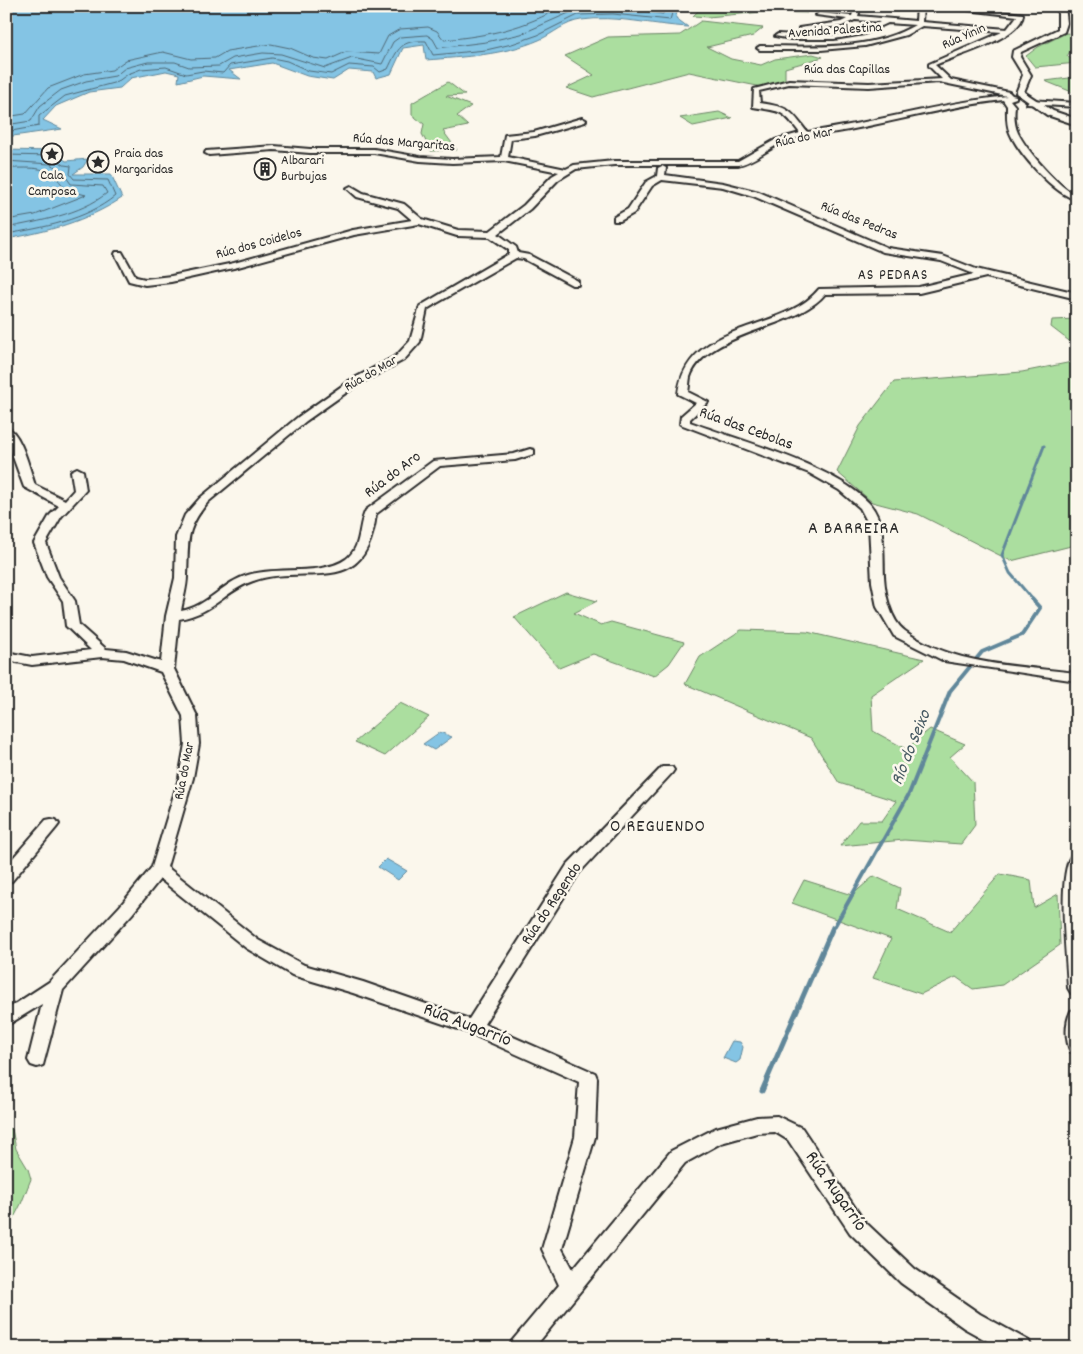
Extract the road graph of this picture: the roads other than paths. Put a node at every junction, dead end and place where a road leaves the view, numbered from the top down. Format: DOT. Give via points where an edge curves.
graph roads {
  1 [pos="858,6"];
  2 [pos="920,6"];
  3 [pos="937,6"];
  4 [pos="1061,6"];
  5 [pos="981,14"];
  6 [pos="819,15"];
  7 [pos="854,18"];
  8 [pos="886,21"];
  9 [pos="919,24"];
  10 [pos="793,28"];
  11 [pos="973,28"];
  12 [pos="1008,31"];
  13 [pos="778,36"];
  14 [pos="760,48"];
  15 [pos="948,80"];
  16 [pos="1018,98"];
  17 [pos="1077,105"];
  18 [pos="582,120"];
  19 [pos="1077,122"];
  20 [pos="806,134"];
  21 [pos="210,153"];
  22 [pos="504,159"];
  23 [pos="662,163"];
  24 [pos="566,171"];
  25 [pos="661,177"];
  26 [pos="351,188"];
  27 [pos="1077,198"];
  28 [pos="617,219"];
  29 [pos="420,221"];
  30 [pos="492,234"];
  31 [pos="119,254"];
  32 [pos="514,255"];
  33 [pos="986,274"];
  34 [pos="575,283"];
  35 [pos="1077,296"];
  36 [pos="6,430"];
  37 [pos="530,452"];
  38 [pos="77,471"];
  39 [pos="67,505"];
  40 [pos="173,616"];
  41 [pos="102,653"];
  42 [pos="6,656"];
  43 [pos="167,669"];
  44 [pos="1077,677"];
  45 [pos="667,770"];
  46 [pos="51,824"];
  47 [pos="1077,860"];
  48 [pos="159,869"];
  49 [pos="6,877"];
  50 [pos="55,987"];
  51 [pos="1077,988"];
  52 [pos="1077,1016"];
  53 [pos="6,1019"];
  54 [pos="473,1027"];
  55 [pos="1077,1047"];
  56 [pos="37,1060"];
  57 [pos="571,1288"];
  58 [pos="520,1348"];
  59 [pos="1021,1348"];
  1 -- 7 [label="street"];
  2 -- 9 [label="street"];
  3 -- 5 [label="street"];
  4 -- 16 [label="main road" via="1061,30 1017,51 1016,57 1027,75"];
  5 -- 11 [label="street"];
  5 -- 12 [label="street, Rúa Yinin" via="1021,15 1019,24"];
  6 -- 7 [label="street"];
  7 -- 8 [label="street"];
  7 -- 10 [label="street" via="842,24"];
  8 -- 9 [label="street"];
  8 -- 13 [label="street" via="862,32 840,36"];
  9 -- 11 [label="street"];
  9 -- 14 [label="street, Avenida Palestina" via="907,34 886,41"];
  11 -- 12 [label="street"];
  12 -- 15 [label="street, Rúa Yinin" via="967,52 931,65"];
  15 -- 16 [label="street, Rúa das Capillas"];
  15 -- 20 [label="street, Rúa das Capillas" via="869,85 789,82 756,90 756,106 778,108 789,113"];
  16 -- 17 [label="street"];
  16 -- 19 [label="main road"];
  16 -- 20 [label="street, Rúa do Mar" via="949,105 832,132"];
  16 -- 27 [label="street" via="1012,106 1011,122 1016,140 1036,164 1070,196"];
  18 -- 22 [label="street" via="535,134 508,137"];
  20 -- 23 [label="street, Rúa do Mar" via="768,146 745,162"];
  21 -- 22 [label="street, Rúa das Margaritas" via="292,148 374,151 444,161"];
  22 -- 24 [label="street, Rúa das Margaritas"];
  23 -- 24 [label="street, Rúa do Mar" via="588,164"];
  23 -- 25 [label="street"];
  24 -- 30 [label="street, Rúa do Mar"];
  25 -- 28 [label="street" via="649,184 632,211"];
  25 -- 33 [label="street, Rúa das Pedras" via="723,185 756,194 886,250 943,260"];
  26 -- 29 [label="street, Rúa dos Coidelos" via="360,195 401,206"];
  29 -- 30 [label="street, Rúa dos Coidelos" via="457,233"];
  29 -- 31 [label="street, Rúa dos Coidelos" via="353,232 235,265 145,282 132,279"];
  30 -- 32 [label="street" via="513,250"];
  32 -- 34 [label="street" via="526,257"];
  32 -- 40 [label="street, Rúa do Mar" via="423,308 414,342 400,358 353,383 302,419 204,500 189,518 182,537 181,578"];
  33 -- 35 [label="street, Rúa das Pedras"];
  33 -- 44 [label="street, Rúa das Cebolas" via="919,290 822,291 802,309 719,341 697,359 682,384 683,394 703,402 685,418 685,424 813,471 844,488 865,506 874,525 883,607 899,633 944,657"];
  36 -- 39 [label="street" via="13,439 30,488"];
  37 -- 40 [label="street, Rúa do Aro" via="515,457 437,463 370,513 368,533 361,551 343,567 246,579 214,603 191,614"];
  38 -- 39 [label="street" via="80,490"];
  39 -- 41 [label="street" via="56,516 40,543 53,577 69,601 73,626"];
  40 -- 43 [label="street, Rúa do Mar"];
  41 -- 42 [label="street" via="32,661"];
  41 -- 43 [label="street" via="126,655"];
  43 -- 48 [label="street, Rúa do Mar" via="190,716 192,744 186,778"];
  45 -- 54 [label="street, Rúa do Regendo" via="573,869"];
  46 -- 49 [label="street"];
  47 -- 51 [label="street" via="1072,881"];
  48 -- 50 [label="street, Rúa do Mar"];
  48 -- 54 [label="street, Rúa Augarrío" via="252,944 298,970 375,992"];
  50 -- 53 [label="street, Rúa do Mar"];
  50 -- 56 [label="street, Rúa do Mar"];
  52 -- 55 [label="street" via="1074,1031"];
  54 -- 57 [label="street, Rúa Augarrío" via="588,1078 585,1137 552,1250"];
  57 -- 58 [label="street, Rúa Augarrío"];
  57 -- 59 [label="street, Rúa Augarrío" via="678,1157 716,1136 757,1125 777,1124 795,1134 857,1227 908,1276 972,1321"];
}
